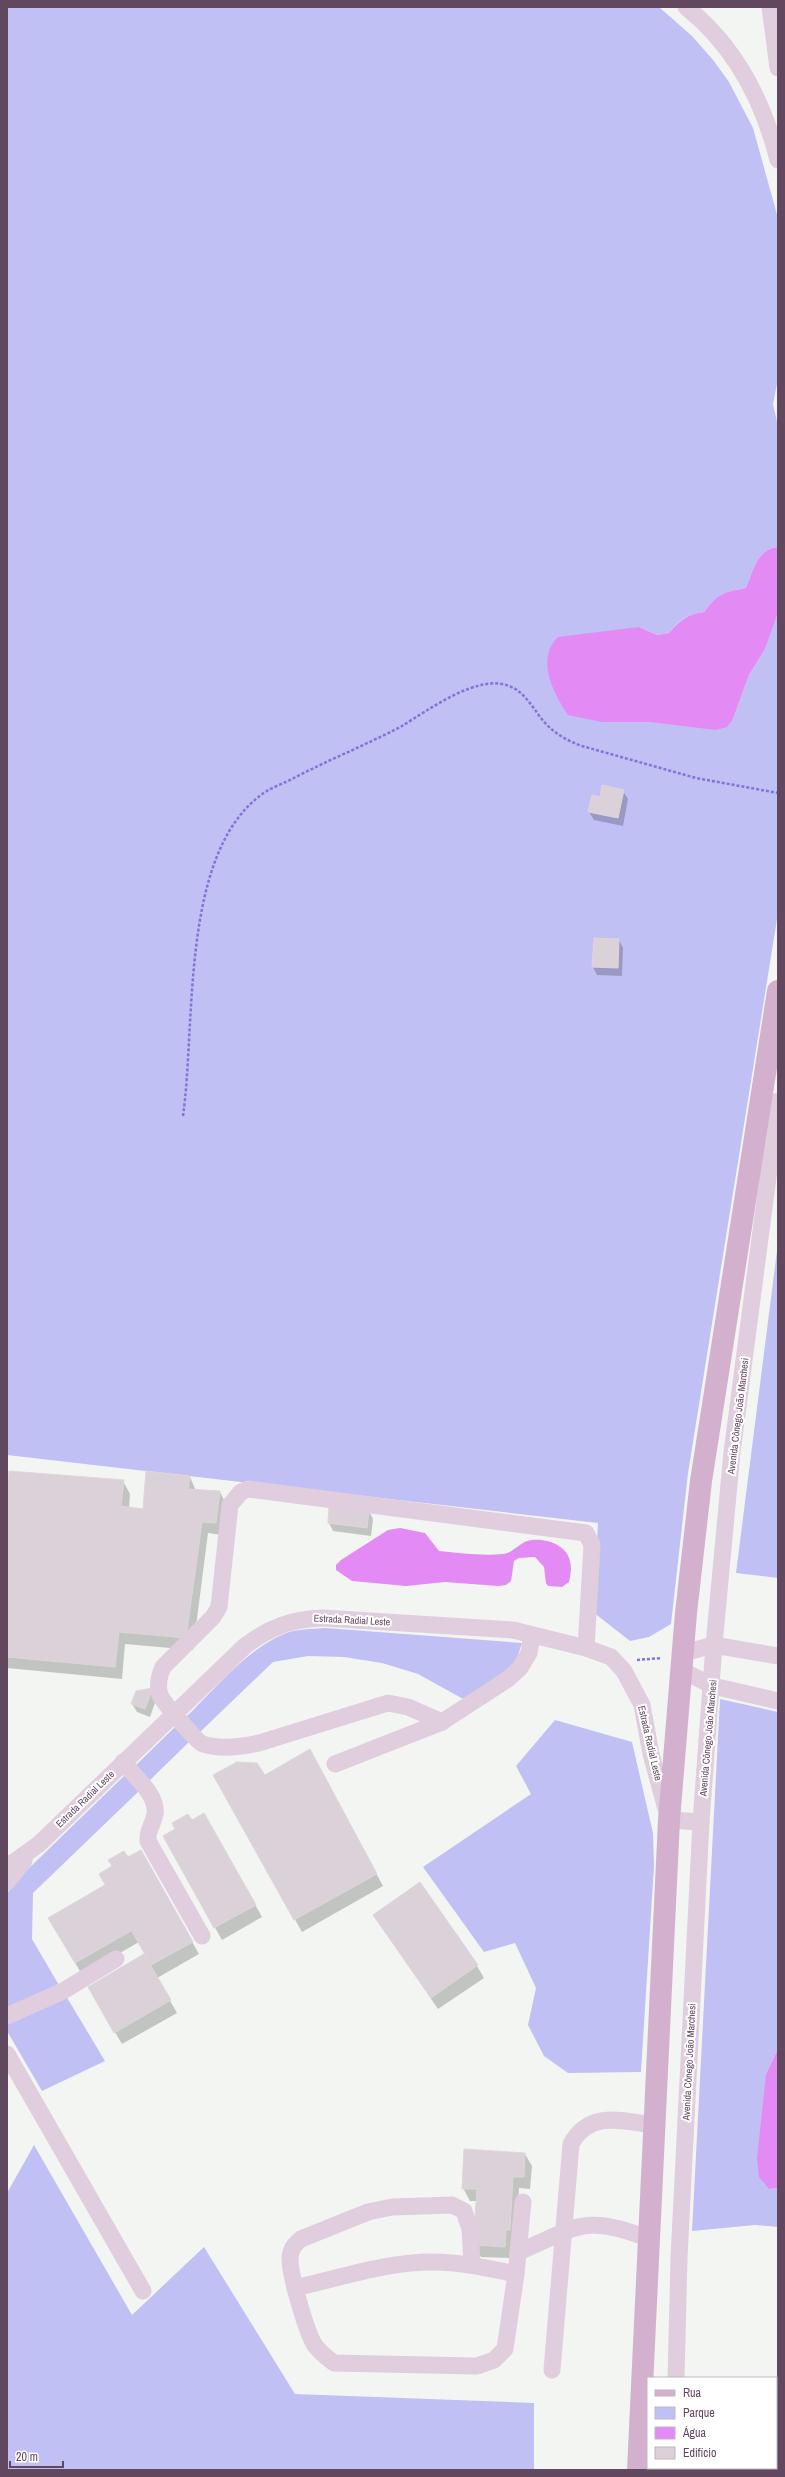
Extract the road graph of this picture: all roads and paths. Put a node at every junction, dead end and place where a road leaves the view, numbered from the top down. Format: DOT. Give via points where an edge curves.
graph roads {
  1 [pos="686,7"];
  2 [pos="770,7"];
  3 [pos="778,68"];
  4 [pos="778,160"];
  5 [pos="778,793"];
  6 [pos="778,991"];
  7 [pos="778,1102"];
  8 [pos="183,1116"];
  9 [pos="532,1635"];
  10 [pos="714,1645"];
  11 [pos="586,1648"];
  12 [pos="778,1656"];
  13 [pos="611,1657"];
  14 [pos="682,1661"];
  15 [pos="713,1686"];
  16 [pos="778,1701"];
  17 [pos="174,1713"];
  18 [pos="442,1722"];
  19 [pos="123,1762"];
  20 [pos="335,1764"];
  21 [pos="669,1820"];
  22 [pos="701,1822"];
  23 [pos="38,1844"];
  24 [pos="7,1867"];
  25 [pos="7,1882"];
  26 [pos="202,1936"];
  27 [pos="116,1959"];
  28 [pos="7,2016"];
  29 [pos="7,2054"];
  30 [pos="654,2126"];
  31 [pos="523,2202"];
  32 [pos="564,2231"];
  33 [pos="647,2238"];
  34 [pos="518,2252"];
  35 [pos="472,2264"];
  36 [pos="516,2274"];
  37 [pos="295,2288"];
  38 [pos="143,2291"];
  39 [pos="552,2370"];
  40 [pos="676,2377"];
  41 [pos="638,2470"];
  1 -- 4 [label="street" via="716,37 751,86 770,127"];
  2 -- 3 [label="street"];
  5 -- 8 [label="path" via="696,778 564,740 545,723 524,696 508,685 484,684 450,696 401,726 262,795 239,815 222,844 209,878 196,944 188,1084"];
  6 -- 14 [label="main road" via="701,1481"];
  7 -- 10 [label="street, Avenida Cônego João Marchesi" via="732,1452"];
  9 -- 11 [label="street, Estrada Radial Leste"];
  9 -- 17 [label="street, Estrada Radial Leste" via="514,1630 323,1618 301,1619 263,1632 244,1646"];
  9 -- 18 [label="street" via="529,1653 520,1668 508,1679"];
  10 -- 12 [label="street"];
  10 -- 14 [label="street"];
  10 -- 15 [label="street, Avenida Cônego João Marchesi"];
  11 -- 13 [label="street, Estrada Radial Leste"];
  11 -- 17 [label="street" via="592,1545 586,1533 248,1489 240,1492 230,1505 219,1607 213,1617 162,1667 160,1696"];
  13 -- 14 [label="path" via="640,1661"];
  13 -- 21 [label="street, Estrada Radial Leste" via="624,1671 642,1705 651,1754"];
  14 -- 15 [label="street"];
  14 -- 21 [label="main road"];
  15 -- 16 [label="street"];
  15 -- 22 [label="street, Avenida Cônego João Marchesi"];
  17 -- 18 [label="street" via="201,1743 222,1747 259,1743 388,1703 408,1707"];
  17 -- 19 [label="street, Estrada Radial Leste"];
  18 -- 20 [label="street"];
  19 -- 23 [label="street, Estrada Radial Leste"];
  19 -- 26 [label="street" via="151,1796 155,1816 147,1831 148,1841"];
  21 -- 22 [label="street"];
  21 -- 30 [label="main road"];
  22 -- 40 [label="street, Avenida Cônego João Marchesi" via="679,2258"];
  23 -- 24 [label="street, Estrada Radial Leste"];
  23 -- 25 [label="street"];
  27 -- 28 [label="street" via="63,1991"];
  29 -- 38 [label="street"];
  30 -- 32 [label="street" via="607,2119 578,2132 571,2144"];
  30 -- 33 [label="main road"];
  31 -- 34 [label="street"];
  32 -- 33 [label="street" via="582,2224 599,2223 620,2227"];
  32 -- 34 [label="street"];
  32 -- 39 [label="street"];
  33 -- 41 [label="main road"];
  34 -- 36 [label="street"];
  35 -- 36 [label="street"];
  35 -- 37 [label="street" via="403,2264"];
  35 -- 37 [label="street" via="470,2229 464,2211 452,2205 392,2207 368,2212 301,2239 293,2247 290,2258"];
  36 -- 37 [label="street" via="505,2349 494,2360 477,2366 334,2363 322,2354 313,2342"];
}
